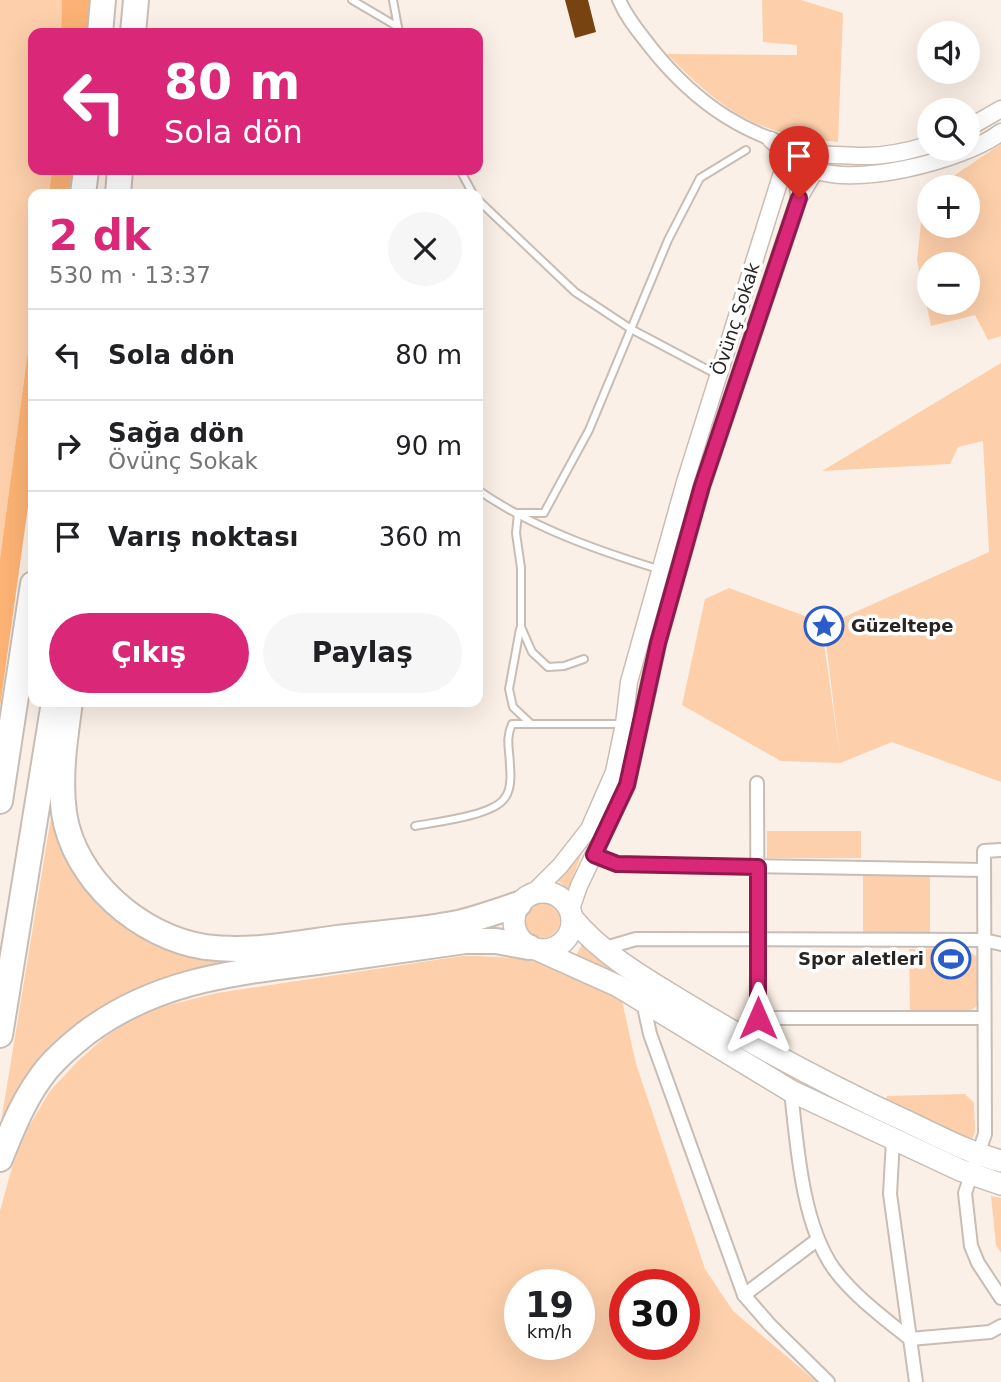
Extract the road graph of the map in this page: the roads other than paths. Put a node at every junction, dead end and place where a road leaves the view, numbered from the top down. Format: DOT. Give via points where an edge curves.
graph roads {
  1 [pos="103,0"];
  2 [pos="136,0"];
  3 [pos="352,0"];
  4 [pos="393,0"];
  5 [pos="619,0"];
  6 [pos="100,28"];
  7 [pos="133,28"];
  8 [pos="396,28"];
  9 [pos="399,28"];
  10 [pos="1001,109"];
  11 [pos="980,121"];
  12 [pos="1001,132"];
  13 [pos="771,140"];
  14 [pos="746,149"];
  15 [pos="917,149"];
  16 [pos="819,153"];
  17 [pos="798,160"];
  18 [pos="815,171"];
  19 [pos="799,198"];
  20 [pos="483,209"];
  21 [pos="631,329"];
  22 [pos="718,375"];
  23 [pos="483,494"];
  24 [pos="517,513"];
  25 [pos="660,570"];
  26 [pos="28,617"];
  27 [pos="521,627"];
  28 [pos="584,659"];
  29 [pos="53,707"];
  30 [pos="69,707"];
  31 [pos="531,723"];
  32 [pos="624,724"];
  33 [pos="757,783"];
  34 [pos="0,801"];
  35 [pos="415,826"];
  36 [pos="1001,850"];
  37 [pos="594,855"];
  38 [pos="758,867"];
  39 [pos="984,870"];
  40 [pos="526,898"];
  41 [pos="572,914"];
  42 [pos="758,939"];
  43 [pos="984,940"];
  44 [pos="1001,944"];
  45 [pos="533,948"];
  46 [pos="602,948"];
  47 [pos="643,1001"];
  48 [pos="758,1018"];
  49 [pos="985,1018"];
  50 [pos="0,1035"];
  51 [pos="762,1050"];
  52 [pos="791,1091"];
  53 [pos="893,1140"];
  54 [pos="980,1154"];
  55 [pos="0,1158"];
  56 [pos="1001,1161"];
  57 [pos="971,1174"];
  58 [pos="1001,1184"];
  59 [pos="817,1240"];
  60 [pos="744,1295"];
  61 [pos="1001,1298"];
  62 [pos="1001,1326"];
  63 [pos="910,1339"];
  64 [pos="828,1382"];
  65 [pos="916,1382"];
  1 -- 6 [label="highway"];
  2 -- 7 [label="highway"];
  3 -- 8 [label="lane"];
  4 -- 9 [label="lane"];
  5 -- 13 [label="street" via="634,25 689,90 726,118"];
  10 -- 11 [label="street"];
  12 -- 18 [label="street" via="947,159 892,172"];
  13 -- 16 [label="street"];
  13 -- 19 [label="street" via="789,155"];
  14 -- 21 [label="lane" via="700,178"];
  15 -- 16 [label="street" via="866,156"];
  16 -- 17 [label="street"];
  17 -- 18 [label="street"];
  17 -- 22 [label="street, Övünç Sokak" via="781,176"];
  18 -- 19 [label="street, Övünç Sokak"];
  19 -- 37 [label="street, Övünç Sokak" via="702,486 658,643 627,785"];
  20 -- 21 [label="lane" via="575,292"];
  21 -- 22 [label="lane"];
  21 -- 24 [label="lane" via="589,430 544,513"];
  22 -- 25 [label="street, Övünç Sokak"];
  23 -- 24 [label="lane"];
  24 -- 25 [label="lane" via="600,552"];
  24 -- 27 [label="lane"];
  25 -- 32 [label="street, Övünç Sokak" via="629,682"];
  26 -- 34 [label="highway"];
  27 -- 28 [label="lane" via="532,652 548,667"];
  27 -- 31 [label="lane" via="509,688 513,707"];
  29 -- 50 [label="highway"];
  30 -- 40 [label="highway" via="61,783 71,836 90,874 125,912 151,929 206,947 249,949 458,923"];
  31 -- 32 [label="lane"];
  31 -- 35 [label="lane" via="512,724 506,737 509,791 503,801 480,813"];
  32 -- 40 [label="street, Övünç Sokak" via="614,772 589,829"];
  33 -- 38 [label="street"];
  36 -- 39 [label="street" via="984,851"];
  37 -- 38 [label="street" via="617,864"];
  37 -- 41 [label="street, Övünç Sokak"];
  38 -- 39 [label="street"];
  38 -- 42 [label="street"];
  39 -- 43 [label="street"];
  40 -- 41 [label="main road" via="552,892 566,902"];
  40 -- 45 [label="main road" via="514,923 521,940"];
  41 -- 45 [label="main road" via="570,934 560,945"];
  41 -- 46 [label="main road"];
  42 -- 43 [label="street"];
  42 -- 46 [label="street" via="636,939"];
  42 -- 48 [label="street"];
  43 -- 44 [label="street"];
  43 -- 49 [label="street"];
  45 -- 47 [label="main road"];
  45 -- 55 [label="highway" via="465,941 257,970 154,994 102,1021 47,1069 18,1114"];
  46 -- 51 [label="main road"];
  47 -- 52 [label="main road"];
  47 -- 60 [label="street" via="650,1034"];
  48 -- 49 [label="street"];
  48 -- 51 [label="street"];
  49 -- 54 [label="street" via="985,1134"];
  51 -- 54 [label="main road"];
  52 -- 53 [label="main road"];
  52 -- 59 [label="street" via="798,1159"];
  53 -- 57 [label="main road"];
  53 -- 63 [label="street" via="890,1194"];
  54 -- 56 [label="main road"];
  54 -- 57 [label="street"];
  57 -- 58 [label="main road"];
  57 -- 61 [label="street" via="965,1193 971,1246"];
  59 -- 60 [label="street"];
  59 -- 63 [label="street" via="835,1270"];
  60 -- 64 [label="street"];
  62 -- 63 [label="street" via="990,1332"];
  63 -- 65 [label="street"];
}
